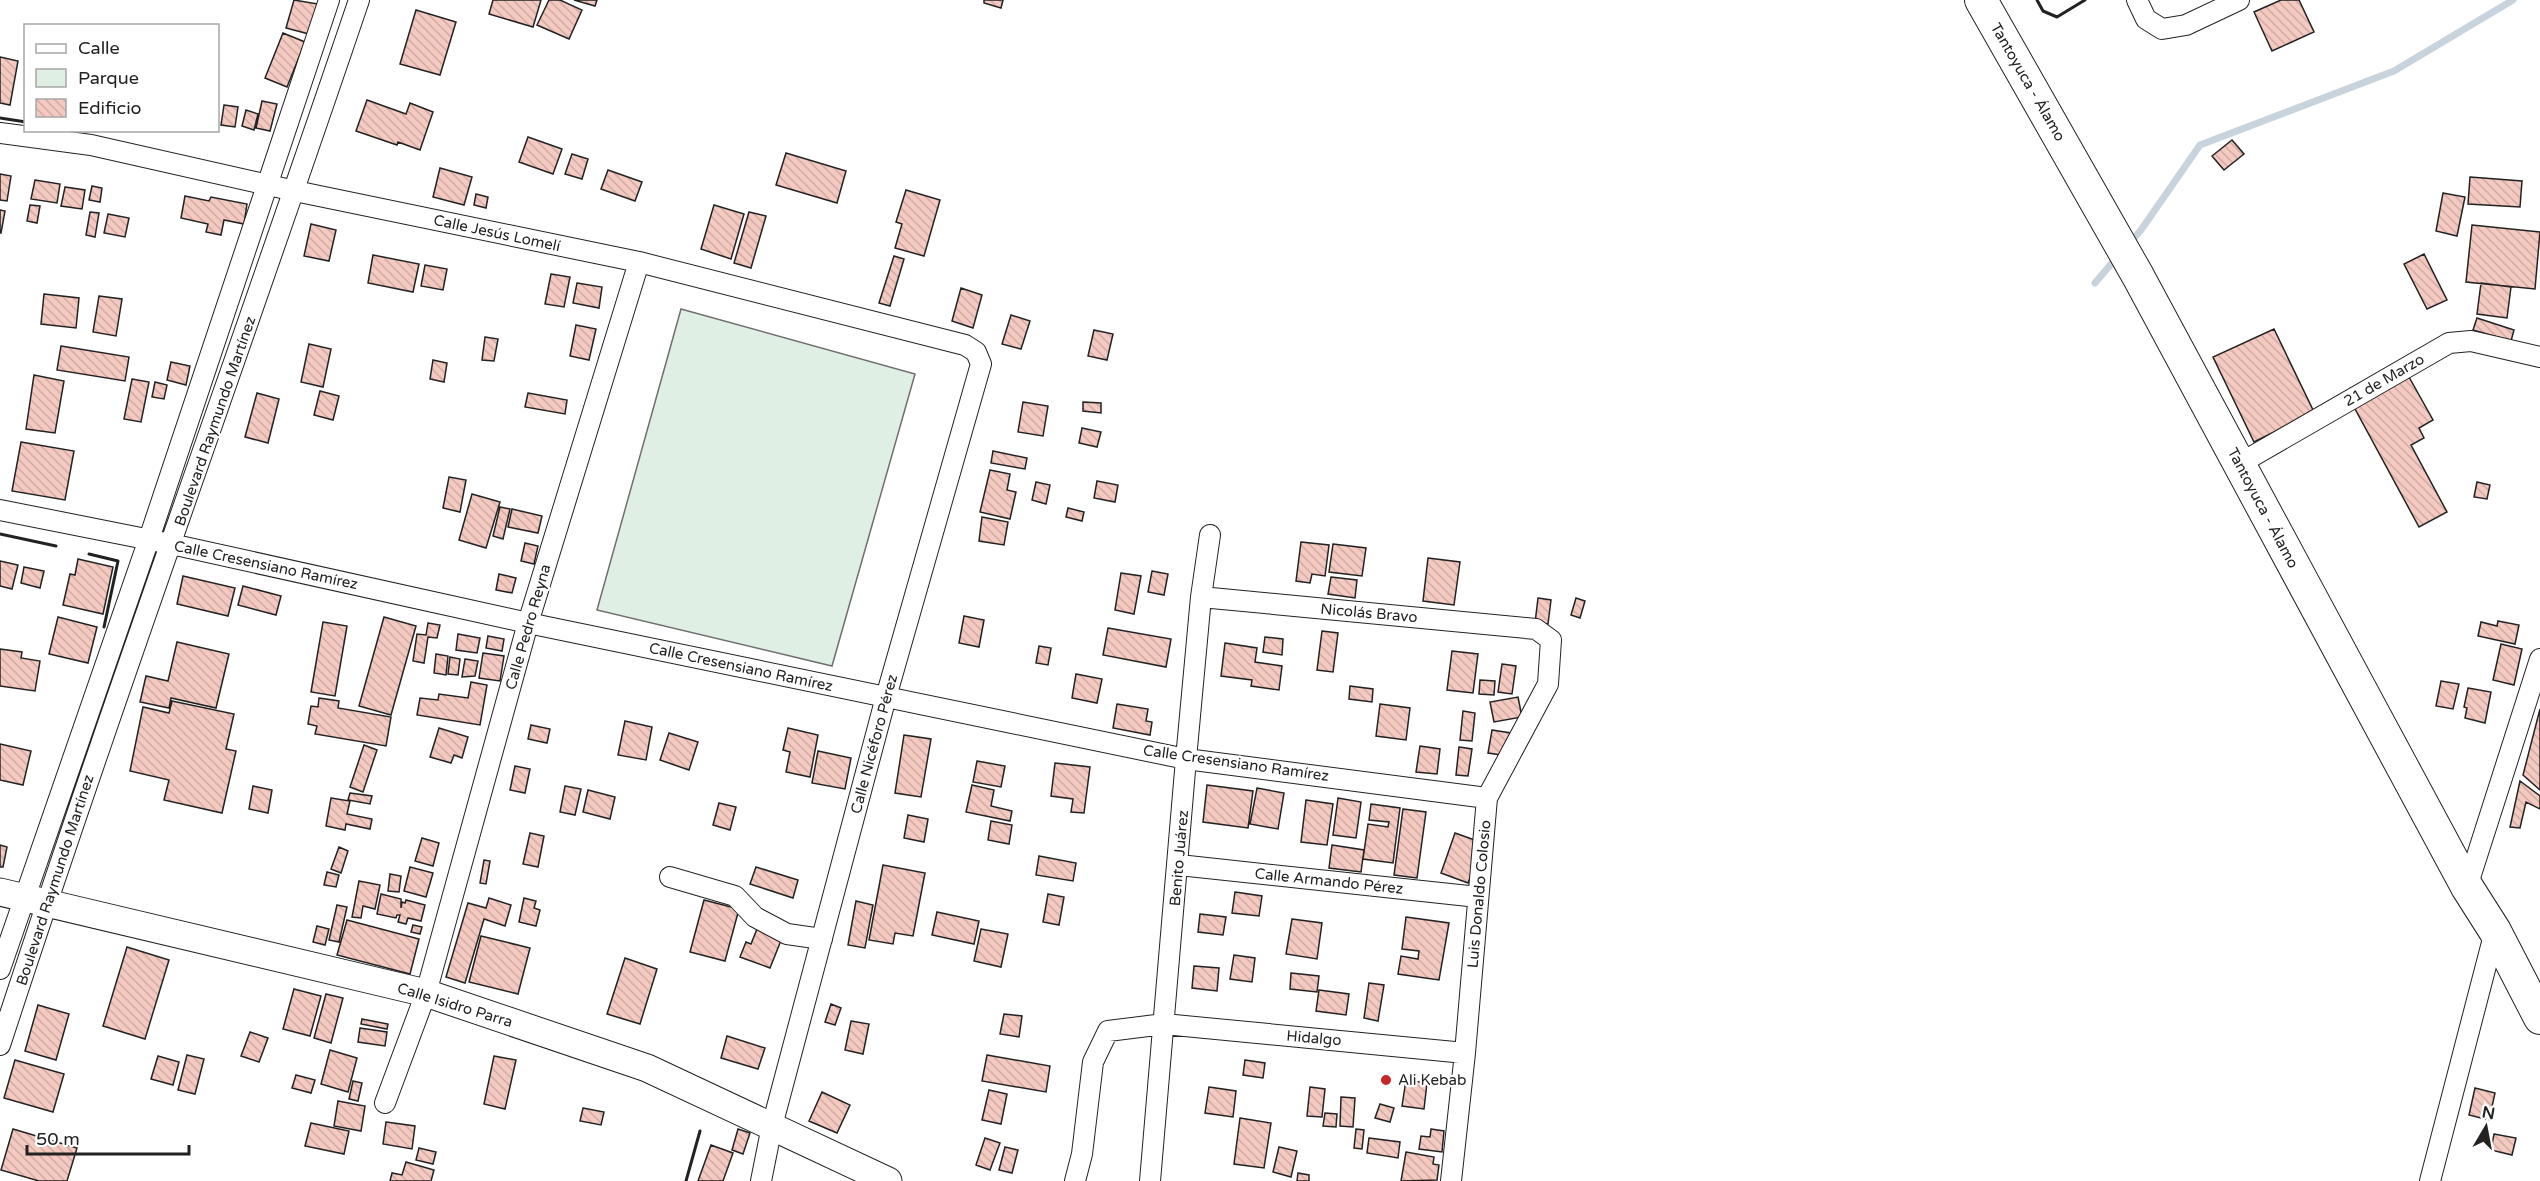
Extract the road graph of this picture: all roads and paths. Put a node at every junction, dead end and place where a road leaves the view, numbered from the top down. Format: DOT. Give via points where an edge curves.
graph roads {
  1 [pos="329,0"];
  2 [pos="359,0"];
  3 [pos="1981,0"];
  4 [pos="2137,0"];
  5 [pos="2239,0"];
  6 [pos="0,133"];
  7 [pos="266,185"];
  8 [pos="295,191"];
  9 [pos="639,262"];
  10 [pos="2540,357"];
  11 [pos="981,364"];
  12 [pos="2239,464"];
  13 [pos="0,510"];
  14 [pos="1210,535"];
  15 [pos="149,539"];
  16 [pos="171,544"];
  17 [pos="1201,597"];
  18 [pos="528,623"];
  19 [pos="1536,629"];
  20 [pos="2540,659"];
  21 [pos="886,697"];
  22 [pos="1186,759"];
  23 [pos="1487,798"];
  24 [pos="1179,865"];
  25 [pos="670,877"];
  26 [pos="2467,886"];
  27 [pos="1479,897"];
  28 [pos="24,898"];
  29 [pos="2495,931"];
  30 [pos="822,939"];
  31 [pos="0,969"];
  32 [pos="426,993"];
  33 [pos="2540,1018"];
  34 [pos="1164,1024"];
  35 [pos="0,1046"];
  36 [pos="1465,1053"];
  37 [pos="385,1103"];
  38 [pos="772,1126"];
  39 [pos="761,1181"];
  40 [pos="888,1181"];
  41 [pos="1075,1181"];
  42 [pos="1149,1181"];
  43 [pos="1451,1181"];
  44 [pos="2430,1181"];
  1 -- 7 [label="street, Boulevard Raymundo Martínez"];
  2 -- 8 [label="street, Boulevard Raymundo Martínez"];
  3 -- 12 [label="main road, Tantoyuca - Álamo" via="2138,276"];
  4 -- 5 [label="street" via="2146,19 2162,29 2186,25"];
  6 -- 7 [label="street, Calle Jesús Lomelí" via="91,146"];
  7 -- 8 [label="street, Calle Jesús Lomelí"];
  7 -- 15 [label="street, Boulevard Raymundo Martínez"];
  8 -- 9 [label="street, Calle Jesús Lomelí"];
  8 -- 16 [label="street, Boulevard Raymundo Martínez"];
  9 -- 11 [label="street, Calle Jesús Lomelí" via="965,345 976,352"];
  9 -- 18 [label="street, Calle Pedro Reyna"];
  10 -- 12 [label="street, 21 de Marzo" via="2471,340 2449,343"];
  11 -- 21 [label="street, Calle Nicéforo Pérez"];
  12 -- 26 [label="main road, Tantoyuca - Álamo"];
  13 -- 15 [label="street, Calle Cresensiano Ramírez"];
  14 -- 17 [label="street, Benito Juárez"];
  15 -- 16 [label="street, Calle Cresensiano Ramírez"];
  15 -- 28 [label="street, Boulevard Raymundo Martínez"];
  16 -- 18 [label="street, Calle Cresensiano Ramírez"];
  16 -- 28 [label="street, Boulevard Raymundo Martínez"];
  17 -- 19 [label="street, Nicolás Bravo"];
  17 -- 22 [label="street, Benito Juárez"];
  18 -- 21 [label="street, Calle Cresensiano Ramírez"];
  18 -- 32 [label="street, Calle Pedro Reyna"];
  19 -- 23 [label="street, Luis Donaldo Colosio" via="1551,640 1548,684"];
  20 -- 26 [label="street"];
  21 -- 22 [label="street, Calle Cresensiano Ramírez"];
  21 -- 30 [label="street, Calle Nicéforo Pérez"];
  22 -- 23 [label="street, Calle Cresensiano Ramírez"];
  22 -- 24 [label="street, Benito Juárez"];
  23 -- 27 [label="street, Luis Donaldo Colosio"];
  24 -- 27 [label="street, Calle Armando Pérez"];
  24 -- 34 [label="street, Benito Juárez"];
  25 -- 30 [label="street" via="735,896 755,917 787,934"];
  26 -- 29 [label="main road, Tantoyuca - Álamo"];
  27 -- 36 [label="street, Luis Donaldo Colosio"];
  28 -- 31 [label="street, Boulevard Raymundo Martínez"];
  28 -- 32 [label="street, Calle Isidro Parra"];
  28 -- 35 [label="street, Boulevard Raymundo Martínez"];
  29 -- 33 [label="main road, Tantoyuca - Álamo"];
  29 -- 44 [label="street"];
  30 -- 38 [label="street, Calle Nicéforo Pérez"];
  32 -- 37 [label="street, Calle Pedro Reyna"];
  32 -- 38 [label="street, Calle Isidro Parra" via="648,1068"];
  34 -- 36 [label="street, Hidalgo"];
  34 -- 41 [label="street, Hidalgo" via="1108,1030 1093,1062"];
  34 -- 42 [label="street, Benito Juárez"];
  36 -- 43 [label="street, Luis Donaldo Colosio"];
  38 -- 39 [label="street, Calle Nicéforo Pérez"];
  38 -- 40 [label="street, Calle Isidro Parra"];
}
